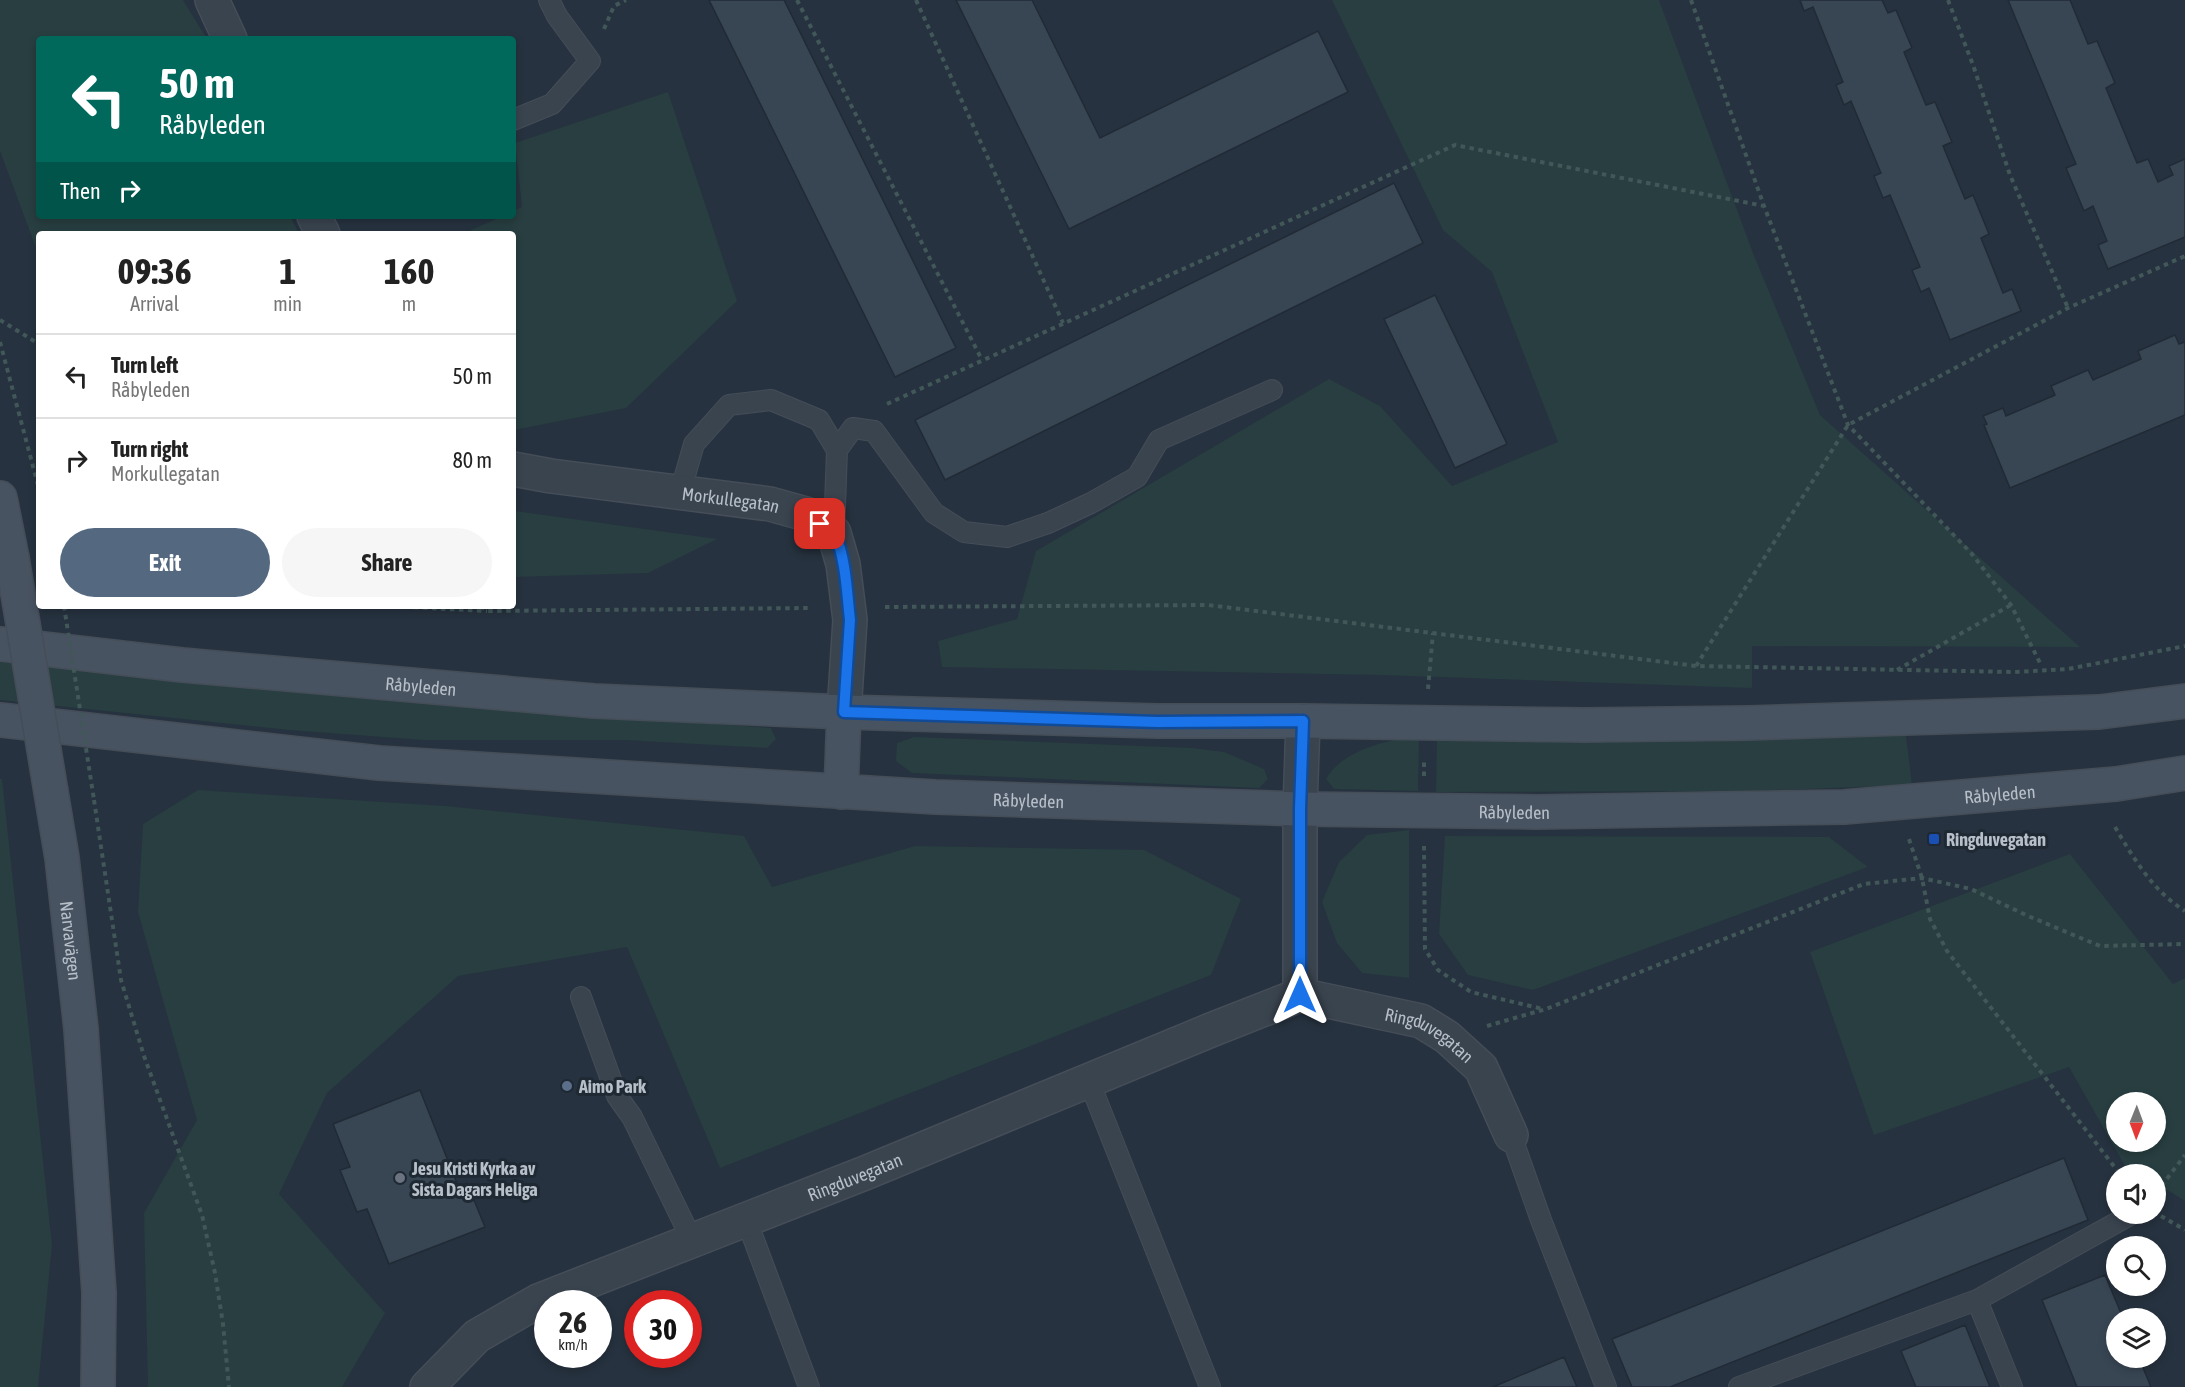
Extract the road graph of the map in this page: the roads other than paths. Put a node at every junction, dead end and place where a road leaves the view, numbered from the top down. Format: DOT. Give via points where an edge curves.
graph roads {
  1 [pos="212,0"];
  2 [pos="549,0"];
  3 [pos="229,36"];
  4 [pos="516,119"];
  5 [pos="1272,390"];
  6 [pos="837,450"];
  7 [pos="516,470"];
  8 [pos="680,493"];
  9 [pos="0,498"];
  10 [pos="834,533"];
  11 [pos="0,644"];
  12 [pos="2185,701"];
  13 [pos="844,712"];
  14 [pos="0,720"];
  15 [pos="1303,721"];
  16 [pos="2185,773"];
  17 [pos="841,792"];
  18 [pos="1300,809"];
  19 [pos="1300,995"];
  20 [pos="581,997"];
  21 [pos="1089,1080"];
  22 [pos="1511,1135"];
  23 [pos="746,1219"];
  24 [pos="2114,1224"];
  25 [pos="692,1240"];
  26 [pos="1977,1299"];
  27 [pos="98,1387"];
  28 [pos="427,1387"];
  29 [pos="809,1387"];
  30 [pos="1210,1387"];
  31 [pos="1606,1387"];
  32 [pos="1739,1387"];
  33 [pos="2012,1387"];
  1 -- 3 [label="street"];
  2 -- 4 [label="lane" via="590,61 552,104"];
  5 -- 6 [label="lane" via="1159,440 1137,477 1070,513 1007,537 964,532 934,513 874,431 853,428"];
  6 -- 8 [label="lane" via="819,420 771,400 729,405 694,444"];
  6 -- 10 [label="lane"];
  7 -- 8 [label="street, Morkullegatan"];
  8 -- 10 [label="street, Morkullegatan" via="770,504 806,514"];
  9 -- 27 [label="main road, Narvavägen, bridge" via="62,858 81,1029 99,1293"];
  10 -- 13 [label="street" via="843,564 850,620"];
  11 -- 13 [label="main road, Råbyleden" via="182,665 594,701"];
  12 -- 15 [label="main road, Råbyleden" via="2099,712 1749,723"];
  13 -- 15 [label="main road, Råbyleden" via="1157,722"];
  13 -- 17 [label="main road"];
  14 -- 17 [label="main road, Råbyleden" via="379,763"];
  15 -- 18 [label="street"];
  16 -- 18 [label="main road, Råbyleden" via="2116,784 1844,807 1536,812"];
  17 -- 18 [label="main road, Råbyleden"];
  18 -- 19 [label="street"];
  19 -- 21 [label="street, Ringduvegatan"];
  19 -- 22 [label="street, Ringduvegatan" via="1421,1021 1447,1037 1481,1068"];
  20 -- 25 [label="lane" via="617,1096 632,1117"];
  21 -- 23 [label="street, Ringduvegatan"];
  21 -- 30 [label="lane"];
  22 -- 31 [label="lane"];
  23 -- 25 [label="street, Ringduvegatan"];
  23 -- 29 [label="lane"];
  24 -- 26 [label="lane"];
  25 -- 28 [label="street, Ringduvegatan" via="538,1301 477,1336"];
  26 -- 32 [label="lane"];
  26 -- 33 [label="lane"];
}
